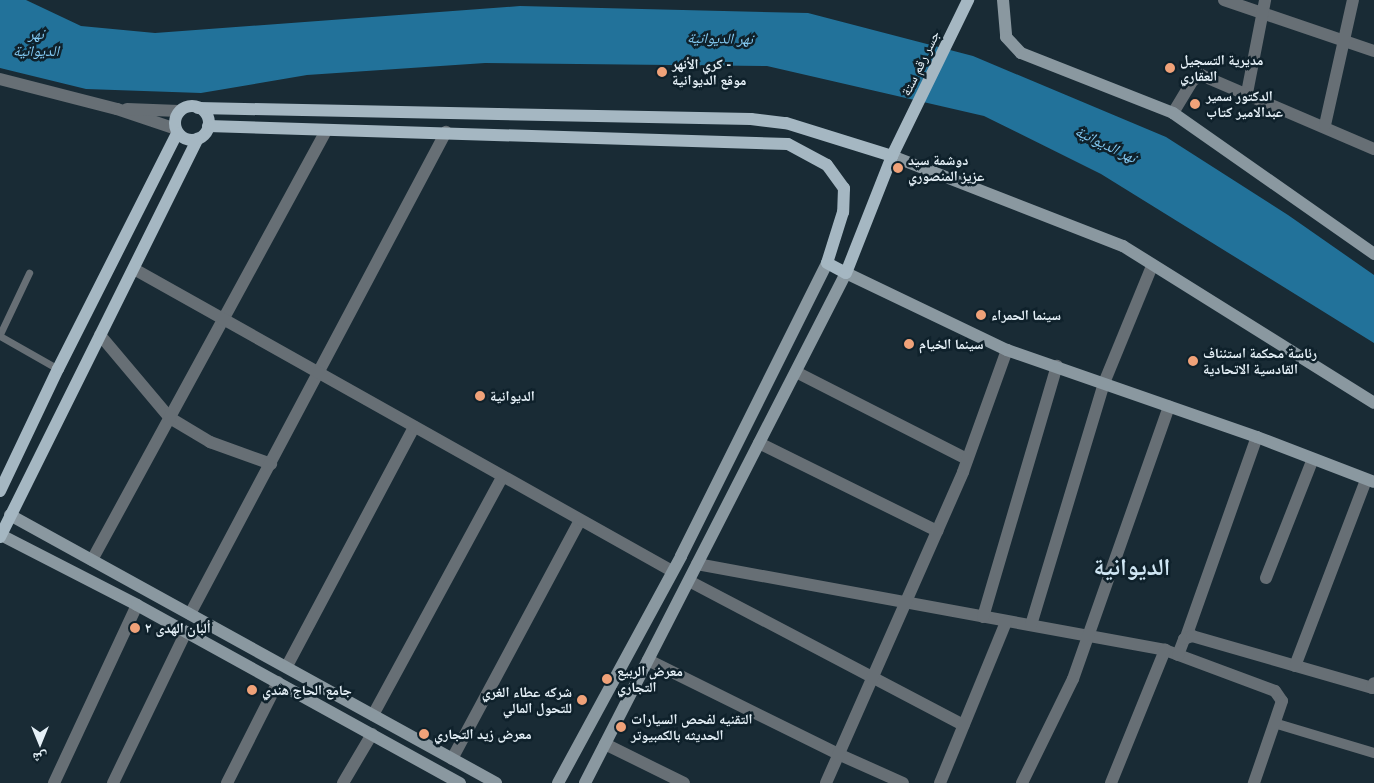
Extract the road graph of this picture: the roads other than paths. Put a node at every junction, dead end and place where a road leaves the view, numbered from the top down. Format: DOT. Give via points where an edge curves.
graph roads {
  1 [pos="968,0"];
  2 [pos="1003,0"];
  3 [pos="1224,0"];
  4 [pos="1265,0"];
  5 [pos="1352,0"];
  6 [pos="1262,13"];
  7 [pos="1341,40"];
  8 [pos="1374,50"];
  9 [pos="0,79"];
  10 [pos="1247,93"];
  11 [pos="198,108"];
  12 [pos="117,109"];
  13 [pos="179,111"];
  14 [pos="360,112"];
  15 [pos="1173,114"];
  16 [pos="603,115"];
  17 [pos="1325,125"];
  18 [pos="208,126"];
  19 [pos="358,130"];
  20 [pos="177,131"];
  21 [pos="326,131"];
  22 [pos="446,132"];
  23 [pos="602,136"];
  24 [pos="198,139"];
  25 [pos="1374,150"];
  26 [pos="892,156"];
  27 [pos="1374,254"];
  28 [pos="827,263"];
  29 [pos="1152,266"];
  30 [pos="134,269"];
  31 [pos="28,273"];
  32 [pos="846,273"];
  33 [pos="224,320"];
  34 [pos="0,335"];
  35 [pos="100,335"];
  36 [pos="1007,350"];
  37 [pos="1057,366"];
  38 [pos="58,368"];
  39 [pos="796,372"];
  40 [pos="319,374"];
  41 [pos="1104,383"];
  42 [pos="1374,403"];
  43 [pos="1169,406"];
  44 [pos="170,418"];
  45 [pos="414,427"];
  46 [pos="1257,437"];
  47 [pos="759,443"];
  48 [pos="967,459"];
  49 [pos="1312,461"];
  50 [pos="271,464"];
  51 [pos="502,476"];
  52 [pos="1370,481"];
  53 [pos="0,491"];
  54 [pos="5,512"];
  55 [pos="580,520"];
  56 [pos="937,531"];
  57 [pos="0,535"];
  58 [pos="92,560"];
  59 [pos="697,564"];
  60 [pos="672,571"];
  61 [pos="1266,578"];
  62 [pos="689,581"];
  63 [pos="904,604"];
  64 [pos="137,605"];
  65 [pos="190,614"];
  66 [pos="983,617"];
  67 [pos="1006,622"];
  68 [pos="1031,625"];
  69 [pos="186,632"];
  70 [pos="1089,636"];
  71 [pos="1186,637"];
  72 [pos="1165,650"];
  73 [pos="1178,655"];
  74 [pos="648,660"];
  75 [pos="286,666"];
  76 [pos="1295,666"];
  77 [pos="872,676"];
  78 [pos="278,682"];
  79 [pos="1373,687"];
  80 [pos="374,715"];
  81 [pos="1274,723"];
  82 [pos="963,724"];
  83 [pos="372,734"];
  84 [pos="605,744"];
  85 [pos="1374,753"];
  86 [pos="838,754"];
  87 [pos="452,759"];
  88 [pos="452,781"];
  89 [pos="54,783"];
  90 [pos="113,783"];
  91 [pos="227,783"];
  92 [pos="343,783"];
  93 [pos="496,783"];
  94 [pos="558,783"];
  95 [pos="585,783"];
  96 [pos="684,783"];
  97 [pos="826,783"];
  98 [pos="903,783"];
  99 [pos="940,783"];
  100 [pos="1022,783"];
  101 [pos="1111,783"];
  102 [pos="1254,783"];
  1 -- 26 [label="main road, جسر رقم ستة"];
  2 -- 15 [label="main road" via="1006,36 1021,53"];
  3 -- 6 [label="street"];
  4 -- 6 [label="street"];
  5 -- 7 [label="street"];
  6 -- 7 [label="street"];
  6 -- 10 [label="street"];
  7 -- 8 [label="street"];
  7 -- 17 [label="street"];
  9 -- 12 [label="street"];
  10 -- 15 [label="street" via="1202,75 1192,81"];
  10 -- 17 [label="street"];
  11 -- 13 [label="main road" via="188,107"];
  11 -- 14 [label="main road"];
  11 -- 18 [label="main road" via="206,115"];
  12 -- 13 [label="street"];
  12 -- 20 [label="street"];
  13 -- 20 [label="main road" via="174,122"];
  14 -- 16 [label="main road"];
  14 -- 19 [label="main road"];
  15 -- 27 [label="main road"];
  16 -- 23 [label="main road"];
  16 -- 26 [label="main road" via="725,117 786,123"];
  17 -- 25 [label="street"];
  18 -- 21 [label="main road"];
  18 -- 24 [label="main road"];
  19 -- 21 [label="main road"];
  19 -- 22 [label="main road"];
  20 -- 24 [label="main road" via="186,140"];
  20 -- 38 [label="main road"];
  21 -- 33 [label="street"];
  22 -- 23 [label="main road"];
  22 -- 40 [label="street"];
  23 -- 28 [label="main road" via="788,144 812,155 837,175 844,188 843,212"];
  24 -- 30 [label="main road"];
  26 -- 29 [label="main road" via="1101,236"];
  26 -- 32 [label="main road, جسر رقم ستة"];
  28 -- 32 [label="main road"];
  28 -- 60 [label="main road"];
  29 -- 41 [label="street"];
  29 -- 42 [label="main road"];
  30 -- 33 [label="street"];
  30 -- 35 [label="main road"];
  31 -- 34 [label="lane"];
  32 -- 36 [label="main road"];
  32 -- 39 [label="main road"];
  33 -- 40 [label="street"];
  33 -- 44 [label="street"];
  34 -- 38 [label="lane"];
  35 -- 44 [label="street"];
  35 -- 54 [label="main road"];
  36 -- 37 [label="main road"];
  36 -- 48 [label="street"];
  37 -- 41 [label="main road"];
  37 -- 66 [label="street"];
  38 -- 53 [label="main road"];
  39 -- 47 [label="main road"];
  39 -- 48 [label="street"];
  40 -- 45 [label="street"];
  40 -- 50 [label="street"];
  41 -- 43 [label="main road"];
  41 -- 68 [label="street"];
  43 -- 46 [label="main road"];
  43 -- 70 [label="street"];
  44 -- 50 [label="street" via="210,442"];
  44 -- 58 [label="street"];
  45 -- 51 [label="street"];
  45 -- 75 [label="street"];
  46 -- 49 [label="main road"];
  46 -- 71 [label="street"];
  47 -- 56 [label="street"];
  47 -- 59 [label="main road"];
  48 -- 56 [label="street"];
  49 -- 52 [label="main road"];
  49 -- 61 [label="street"];
  50 -- 65 [label="street"];
  51 -- 55 [label="street"];
  51 -- 80 [label="street"];
  52 -- 76 [label="street"];
  54 -- 57 [label="main road"];
  54 -- 58 [label="main road"];
  55 -- 60 [label="street"];
  55 -- 87 [label="street"];
  56 -- 63 [label="street"];
  57 -- 64 [label="main road"];
  58 -- 65 [label="main road"];
  59 -- 62 [label="main road"];
  59 -- 63 [label="street"];
  60 -- 94 [label="main road"];
  62 -- 74 [label="main road"];
  62 -- 77 [label="street"];
  63 -- 66 [label="street"];
  63 -- 77 [label="street"];
  64 -- 69 [label="main road"];
  64 -- 89 [label="street"];
  65 -- 75 [label="main road"];
  66 -- 67 [label="street"];
  67 -- 68 [label="street"];
  67 -- 82 [label="street"];
  68 -- 70 [label="street"];
  69 -- 78 [label="main road"];
  69 -- 90 [label="street"];
  70 -- 72 [label="street"];
  70 -- 100 [label="street" via="1067,694"];
  71 -- 73 [label="street"];
  71 -- 76 [label="street"];
  72 -- 73 [label="street"];
  72 -- 101 [label="street"];
  73 -- 81 [label="street" via="1275,691 1282,701"];
  74 -- 84 [label="main road"];
  74 -- 86 [label="street"];
  75 -- 80 [label="main road"];
  76 -- 79 [label="street"];
  77 -- 82 [label="street"];
  77 -- 86 [label="street"];
  78 -- 83 [label="main road"];
  78 -- 91 [label="street"];
  80 -- 87 [label="main road"];
  81 -- 85 [label="street"];
  81 -- 102 [label="street"];
  82 -- 99 [label="street"];
  83 -- 88 [label="main road"];
  83 -- 92 [label="street"];
  84 -- 95 [label="main road"];
  84 -- 96 [label="street"];
  86 -- 97 [label="street"];
  86 -- 98 [label="street"];
  87 -- 93 [label="main road"];
}
